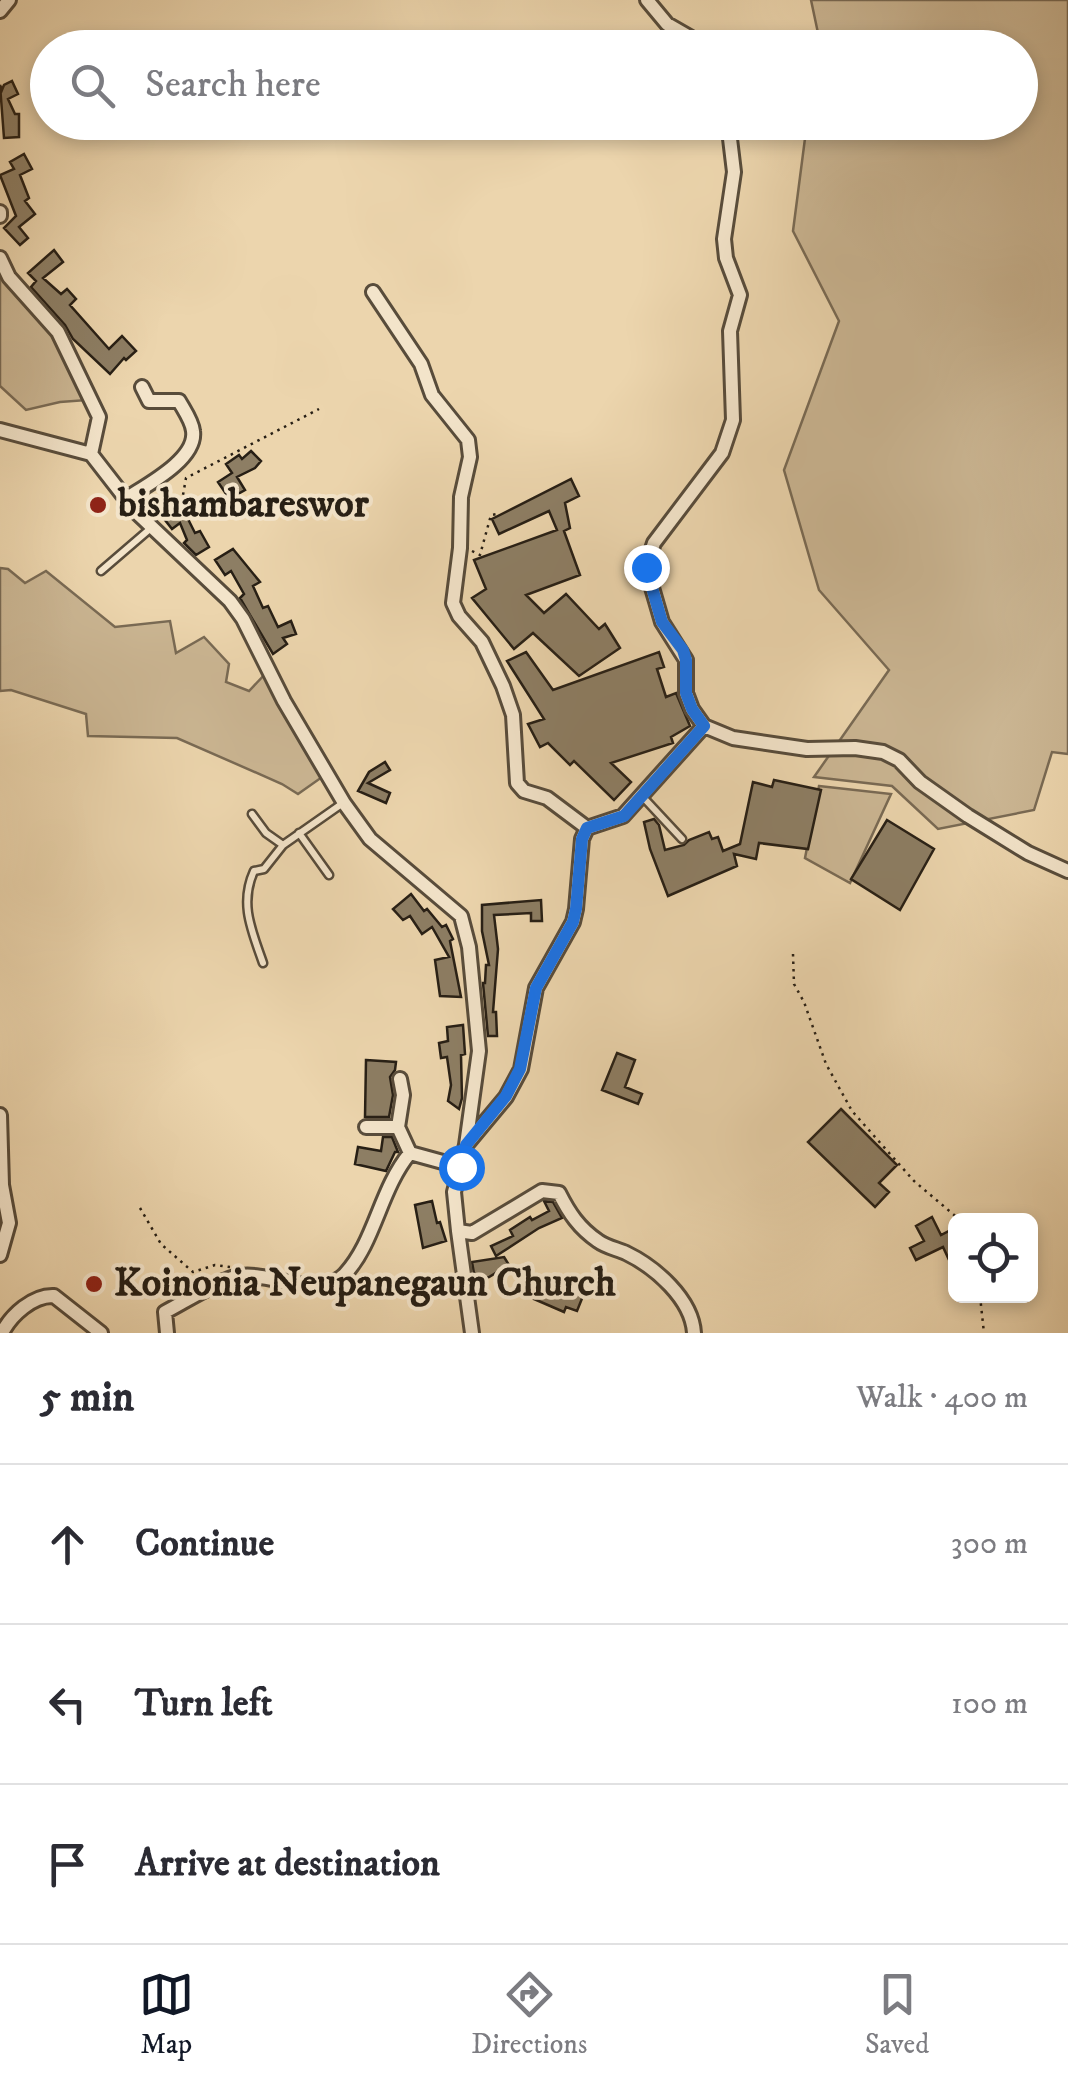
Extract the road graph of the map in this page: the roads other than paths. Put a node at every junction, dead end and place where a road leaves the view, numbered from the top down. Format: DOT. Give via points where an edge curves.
graph roads {
  1 [pos="10,0"];
  2 [pos="647,0"];
  3 [pos="0,11"];
  4 [pos="677,30"];
  5 [pos="730,140"];
  6 [pos="0,258"];
  7 [pos="373,292"];
  8 [pos="142,387"];
  9 [pos="0,430"];
  10 [pos="90,454"];
  11 [pos="127,498"];
  12 [pos="152,528"];
  13 [pos="101,571"];
  14 [pos="704,726"];
  15 [pos="640,794"];
  16 [pos="344,803"];
  17 [pos="252,814"];
  18 [pos="587,828"];
  19 [pos="299,833"];
  20 [pos="682,838"];
  21 [pos="283,844"];
  22 [pos="1068,871"];
  23 [pos="329,875"];
  24 [pos="263,963"];
  25 [pos="400,1078"];
  26 [pos="0,1116"];
  27 [pos="366,1127"];
  28 [pos="398,1127"];
  29 [pos="466,1145"];
  30 [pos="410,1153"];
  31 [pos="461,1167"];
  32 [pos="458,1231"];
  33 [pos="0,1256"];
  34 [pos="0,1310"];
  35 [pos="4,1330"];
  36 [pos="101,1333"];
  37 [pos="167,1333"];
  38 [pos="472,1333"];
  39 [pos="694,1333"];
  1 -- 3 [label="street"];
  2 -- 4 [label="street"];
  5 -- 14 [label="street" via="734,172 724,239 740,295 730,331 732,420 722,454 654,543 646,567 662,622 683,650 686,693"];
  6 -- 10 [label="street" via="58,332 99,417"];
  7 -- 18 [label="street" via="421,364 432,395 468,440 453,603 482,642 514,715 517,783"];
  8 -- 11 [label="street" via="148,402 180,401 193,440 177,465"];
  9 -- 10 [label="street"];
  10 -- 11 [label="street"];
  11 -- 12 [label="street"];
  12 -- 13 [label="lane"];
  12 -- 16 [label="street" via="230,601"];
  14 -- 15 [label="street"];
  14 -- 22 [label="street" via="768,746 883,752 968,816"];
  15 -- 18 [label="street" via="624,816"];
  15 -- 20 [label="lane"];
  16 -- 19 [label="lane"];
  16 -- 29 [label="street" via="370,839 461,916 479,1051"];
  17 -- 21 [label="lane"];
  18 -- 29 [label="street" via="573,922 536,988 520,1069"];
  19 -- 21 [label="lane"];
  19 -- 23 [label="lane"];
  21 -- 24 [label="lane" via="254,871 245,903"];
  25 -- 28 [label="street"];
  26 -- 33 [label="street" via="9,1223"];
  27 -- 28 [label="street"];
  28 -- 30 [label="street"];
  29 -- 31 [label="street"];
  30 -- 31 [label="street"];
  30 -- 37 [label="street" via="393,1173 343,1276 317,1286 238,1275 164,1312"];
  31 -- 32 [label="street" via="454,1192"];
  32 -- 38 [label="street"];
  32 -- 39 [label="street" via="472,1233 542,1191 559,1193 571,1218 600,1244 628,1254 674,1289 694,1320"];
  34 -- 35 [label="street"];
  35 -- 36 [label="street" via="35,1299 54,1296"];
}
